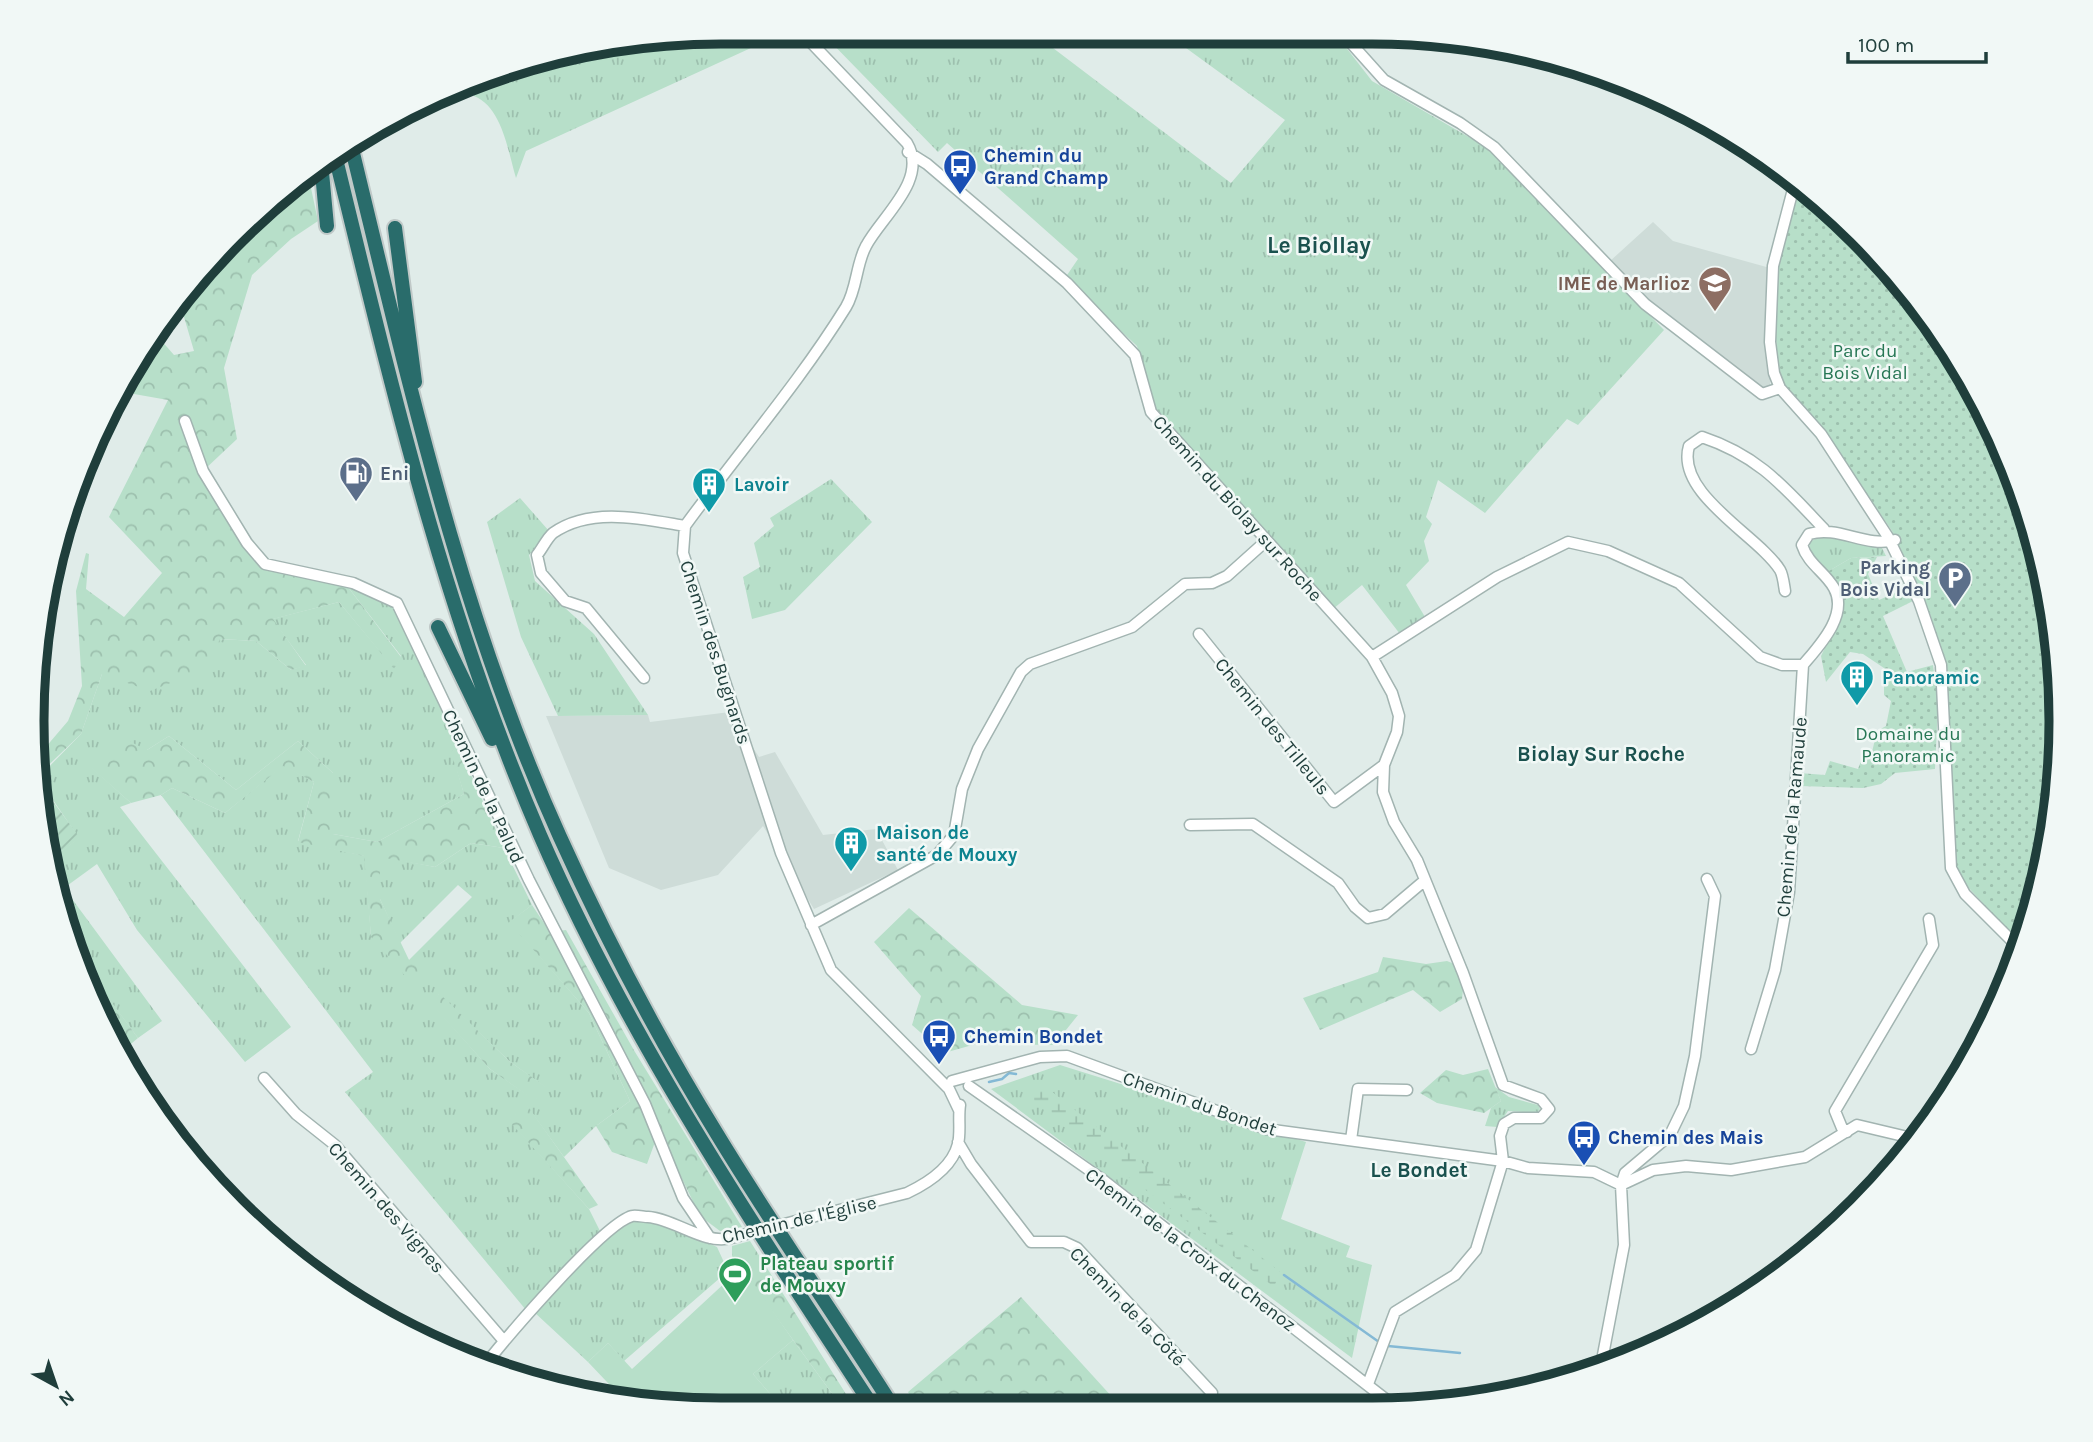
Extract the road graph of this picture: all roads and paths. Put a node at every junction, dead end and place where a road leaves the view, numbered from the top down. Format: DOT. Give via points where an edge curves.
graph roads {
  1 [pos="812,44"];
  2 [pos="1352,44"];
  3 [pos="353,153"];
  4 [pos="910,155"];
  5 [pos="337,164"];
  6 [pos="322,174"];
  7 [pos="1793,191"];
  8 [pos="327,226"];
  9 [pos="395,228"];
  10 [pos="1778,387"];
  11 [pos="185,421"];
  12 [pos="423,446"];
  13 [pos="685,526"];
  14 [pos="1824,529"];
  15 [pos="1889,540"];
  16 [pos="1266,541"];
  17 [pos="1786,591"];
  18 [pos="438,627"];
  19 [pos="1199,635"];
  20 [pos="1372,657"];
  21 [pos="1804,665"];
  22 [pos="644,678"];
  23 [pos="1384,765"];
  24 [pos="1189,825"];
  25 [pos="541,837"];
  26 [pos="1707,879"];
  27 [pos="1424,881"];
  28 [pos="1929,919"];
  29 [pos="811,925"];
  30 [pos="2012,941"];
  31 [pos="1751,1049"];
  32 [pos="264,1078"];
  33 [pos="961,1088"];
  34 [pos="1406,1090"];
  35 [pos="1847,1132"];
  36 [pos="1906,1136"];
  37 [pos="1351,1140"];
  38 [pos="958,1142"];
  39 [pos="1503,1161"];
  40 [pos="1621,1185"];
  41 [pos="710,1238"];
  42 [pos="504,1341"];
  43 [pos="1603,1357"];
  44 [pos="491,1358"];
  45 [pos="1368,1384"];
  46 [pos="1212,1393"];
  47 [pos="867,1398"];
  48 [pos="887,1398"];
  49 [pos="1385,1398"];
  1 -- 4 [label="street" via="904,141"];
  2 -- 10 [label="street" via="1384,80 1494,147 1645,304 1762,394"];
  3 -- 12 [label="highway"];
  4 -- 13 [label="street" via="904,191 863,250 849,303"];
  4 -- 16 [label="street, Chemin du Biolay sur Roche" via="927,164 1067,283 1135,355 1151,412"];
  5 -- 25 [label="highway" via="433,543 472,663"];
  6 -- 8 [label="highway"];
  7 -- 10 [label="street" via="1773,266 1770,342"];
  9 -- 12 [label="highway"];
  10 -- 15 [label="street" via="1821,434"];
  11 -- 41 [label="street, Chemin de la Palud" via="203,471 265,564 354,583 397,603 529,880 645,1104 683,1198"];
  12 -- 48 [label="highway" via="507,709 601,924 717,1135"];
  13 -- 22 [label="street" via="623,515 585,521 553,534 537,555 541,573 565,601 586,608"];
  13 -- 29 [label="street, Chemin des Bugnards" via="683,553 781,853"];
  14 -- 15 [label="street"];
  14 -- 17 [label="street" via="1778,478 1729,446 1702,437 1689,446 1687,468 1712,504 1780,570"];
  14 -- 21 [label="street" via="1809,534 1802,545 1806,557 1835,589 1838,604 1828,635"];
  15 -- 30 [label="street" via="1919,601 1941,665 1951,868 1965,894"];
  16 -- 20 [label="street, Chemin du Biolay sur Roche"];
  16 -- 29 [label="street" via="1227,576 1212,583 1185,584 1132,626 1030,664 1021,672 978,749 948,846"];
  18 -- 25 [label="highway"];
  19 -- 23 [label="street, Chemin des Tilleuls" via="1334,802"];
  20 -- 21 [label="street" via="1497,577 1568,542 1608,551 1679,583 1760,657 1782,665"];
  20 -- 23 [label="street, Chemin du Biolay sur Roche" via="1392,692 1399,716"];
  21 -- 31 [label="street, Chemin de la Ramaude" via="1789,892 1775,970"];
  23 -- 27 [label="street" via="1381,779 1388,807"];
  24 -- 27 [label="street" via="1253,824 1338,883 1368,918 1385,914"];
  25 -- 47 [label="highway" via="662,1076"];
  26 -- 40 [label="street" via="1715,896 1713,917 1684,1105 1670,1135 1625,1173"];
  27 -- 39 [label="street" via="1503,1085 1541,1099 1549,1109 1541,1118 1514,1118 1504,1124 1500,1136"];
  28 -- 35 [label="street" via="1933,944 1835,1111"];
  29 -- 33 [label="street, Chemin des Bugnards" via="831,970 937,1076"];
  32 -- 42 [label="street, Chemin des Vignes" via="296,1114 335,1145"];
  33 -- 37 [label="street, Chemin du Bondet" via="984,1075 1041,1057 1067,1056 1266,1129"];
  33 -- 38 [label="street, Chemin de l'Église"];
  33 -- 45 [label="street, Chemin de la Croix du Chenoz" via="982,1093 1099,1177"];
  34 -- 37 [label="street" via="1358,1089"];
  35 -- 36 [label="street" via="1868,1125"];
  35 -- 40 [label="street" via="1805,1157 1731,1170 1686,1166 1653,1170"];
  37 -- 39 [label="street, Chemin du Bondet"];
  38 -- 41 [label="street, Chemin de l'Église, bridge" via="939,1174 915,1189 731,1238"];
  38 -- 46 [label="street, Chemin de la Côté" via="1031,1242 1064,1242 1077,1248"];
  39 -- 40 [label="street, Chemin du Bondet" via="1528,1168 1594,1172"];
  39 -- 45 [label="street" via="1476,1250 1455,1275 1395,1312"];
  40 -- 43 [label="street" via="1624,1245"];
  41 -- 42 [label="street, Chemin de l'Église" via="661,1218 632,1216 602,1236"];
  42 -- 44 [label="street, Chemin de l'Église"];
  45 -- 49 [label="street, Chemin de la Croix du Chenoz"];
}
